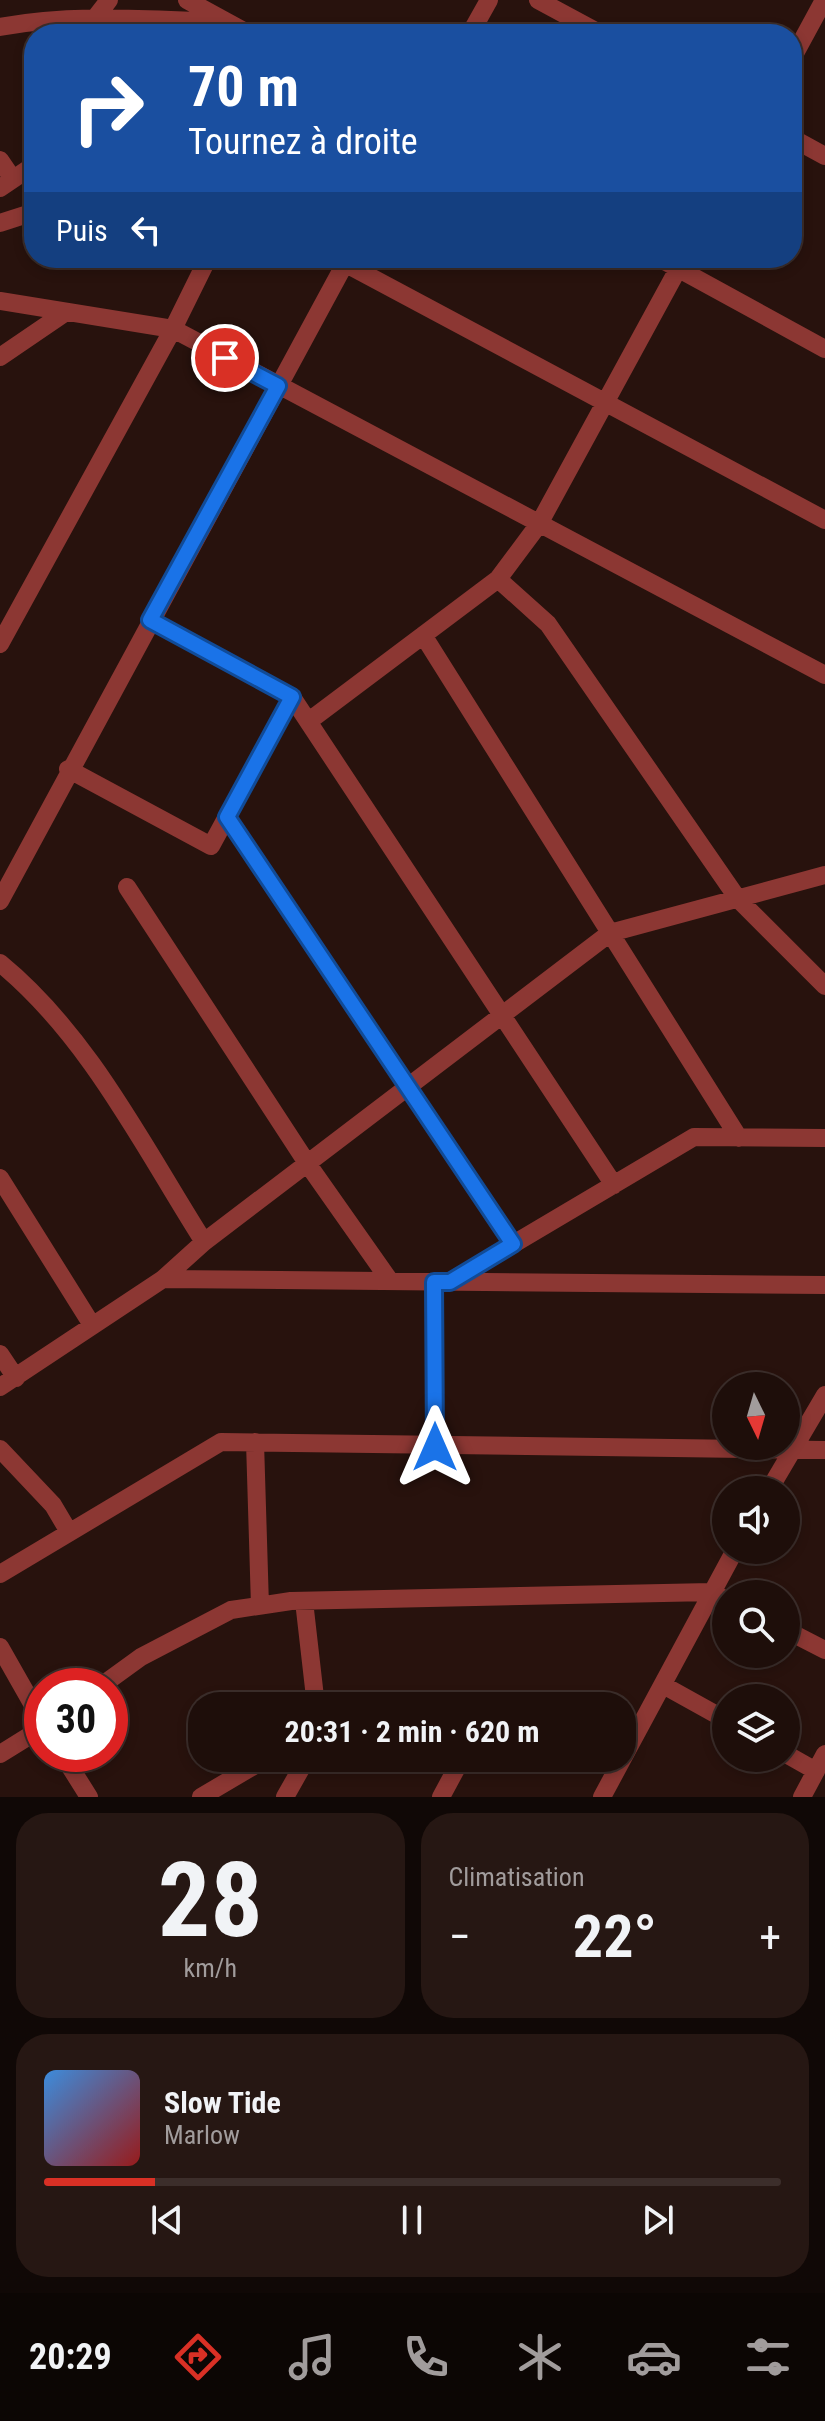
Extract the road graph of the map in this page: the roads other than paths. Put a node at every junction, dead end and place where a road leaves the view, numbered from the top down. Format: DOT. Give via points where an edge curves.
graph roads {
  1 [pos="109,0"];
  2 [pos="187,0"];
  3 [pos="489,0"];
  4 [pos="538,0"];
  5 [pos="824,0"];
  6 [pos="95,18"];
  7 [pos="166,24"];
  8 [pos="226,24"];
  9 [pos="476,24"];
  10 [pos="582,24"];
  11 [pos="0,27"];
  12 [pos="802,41"];
  13 [pos="802,143"];
  14 [pos="825,156"];
  15 [pos="0,160"];
  16 [pos="24,172"];
  17 [pos="6,184"];
  18 [pos="24,215"];
  19 [pos="0,223"];
  20 [pos="203,268"];
  21 [pos="338,268"];
  22 [pos="357,268"];
  23 [pos="678,268"];
  24 [pos="689,268"];
  25 [pos="0,301"];
  26 [pos="66,312"];
  27 [pos="173,329"];
  28 [pos="825,349"];
  29 [pos="0,357"];
  30 [pos="278,386"];
  31 [pos="605,403"];
  32 [pos="825,520"];
  33 [pos="539,524"];
  34 [pos="498,579"];
  35 [pos="150,620"];
  36 [pos="423,635"];
  37 [pos="0,644"];
  38 [pos="825,675"];
  39 [pos="292,697"];
  40 [pos="309,721"];
  41 [pos="68,769"];
  42 [pos="227,817"];
  43 [pos="825,875"];
  44 [pos="127,887"];
  45 [pos="738,899"];
  46 [pos="0,901"];
  47 [pos="610,933"];
  48 [pos="0,963"];
  49 [pos="822,974"];
  50 [pos="502,1014"];
  51 [pos="408,1085"];
  52 [pos="739,1138"];
  53 [pos="825,1138"];
  54 [pos="307,1163"];
  55 [pos="0,1178"];
  56 [pos="614,1185"];
  57 [pos="204,1242"];
  58 [pos="513,1244"];
  59 [pos="163,1279"];
  60 [pos="390,1281"];
  61 [pos="442,1282"];
  62 [pos="825,1285"];
  63 [pos="92,1325"];
  64 [pos="0,1354"];
  65 [pos="8,1382"];
  66 [pos="825,1395"];
  67 [pos="800,1436"];
  68 [pos="255,1442"];
  69 [pos="435,1447"];
  70 [pos="0,1449"];
  71 [pos="712,1449"];
  72 [pos="800,1449"];
  73 [pos="825,1450"];
  74 [pos="69,1532"];
  75 [pos="0,1574"];
  76 [pos="712,1596"];
  77 [pos="304,1601"];
  78 [pos="260,1606"];
  79 [pos="712,1606"];
  80 [pos="800,1637"];
  81 [pos="0,1647"];
  82 [pos="825,1650"];
  83 [pos="126,1668"];
  84 [pos="663,1685"];
  85 [pos="24,1689"];
  86 [pos="314,1692"];
  87 [pos="712,1712"];
  88 [pos="636,1723"];
  89 [pos="24,1739"];
  90 [pos="0,1754"];
  91 [pos="800,1757"];
  92 [pos="821,1762"];
  93 [pos="73,1772"];
  94 [pos="243,1772"];
  95 [pos="299,1772"];
  96 [pos="454,1772"];
  97 [pos="613,1772"];
  98 [pos="89,1797"];
  99 [pos="201,1797"];
  100 [pos="285,1797"];
  101 [pos="441,1797"];
  102 [pos="602,1797"];
  103 [pos="802,1797"];
  1 -- 6 [label="street"];
  2 -- 8 [label="street"];
  3 -- 9 [label="street"];
  4 -- 10 [label="street"];
  5 -- 12 [label="street"];
  6 -- 7 [label="street"];
  6 -- 11 [label="street"];
  13 -- 14 [label="street"];
  15 -- 17 [label="street"];
  16 -- 17 [label="street"];
  18 -- 19 [label="street"];
  20 -- 27 [label="street"];
  21 -- 30 [label="street"];
  22 -- 31 [label="street"];
  23 -- 31 [label="street"];
  24 -- 28 [label="street"];
  25 -- 26 [label="street"];
  26 -- 27 [label="street"];
  26 -- 29 [label="street"];
  27 -- 30 [label="street"];
  27 -- 37 [label="street"];
  30 -- 33 [label="street"];
  30 -- 35 [label="street"];
  31 -- 32 [label="street"];
  31 -- 33 [label="street"];
  33 -- 34 [label="street"];
  33 -- 38 [label="street"];
  34 -- 36 [label="street"];
  34 -- 45 [label="street" via="548,624"];
  35 -- 39 [label="street"];
  35 -- 41 [label="street"];
  36 -- 40 [label="street"];
  36 -- 47 [label="street"];
  39 -- 40 [label="street"];
  39 -- 42 [label="street"];
  40 -- 50 [label="street"];
  41 -- 42 [label="street" via="211,846"];
  41 -- 46 [label="street"];
  42 -- 51 [label="street"];
  43 -- 45 [label="street"];
  44 -- 54 [label="street"];
  45 -- 47 [label="street"];
  45 -- 49 [label="street"];
  47 -- 50 [label="street"];
  47 -- 52 [label="street"];
  48 -- 57 [label="street" via="46,1004 92,1065"];
  50 -- 51 [label="street"];
  50 -- 56 [label="street"];
  51 -- 54 [label="street"];
  51 -- 58 [label="street"];
  52 -- 53 [label="street"];
  52 -- 56 [label="street" via="694,1137"];
  54 -- 57 [label="street"];
  54 -- 60 [label="street"];
  55 -- 63 [label="street"];
  56 -- 58 [label="street"];
  57 -- 59 [label="street"];
  58 -- 61 [label="street"];
  59 -- 60 [label="street"];
  59 -- 63 [label="street"];
  60 -- 61 [label="street"];
  61 -- 62 [label="street"];
  61 -- 69 [label="street"];
  63 -- 65 [label="street"];
  64 -- 65 [label="street"];
  66 -- 67 [label="street"];
  68 -- 69 [label="street"];
  68 -- 74 [label="street" via="221,1442"];
  68 -- 78 [label="street"];
  69 -- 71 [label="street"];
  70 -- 74 [label="street" via="53,1505"];
  72 -- 73 [label="street"];
  74 -- 75 [label="street"];
  76 -- 77 [label="street"];
  77 -- 78 [label="street"];
  77 -- 86 [label="street"];
  78 -- 83 [label="street" via="231,1610"];
  79 -- 84 [label="street"];
  80 -- 82 [label="street"];
  81 -- 85 [label="street"];
  84 -- 87 [label="street"];
  84 -- 88 [label="street"];
  89 -- 90 [label="street"];
  91 -- 92 [label="street"];
  92 -- 103 [label="street"];
  93 -- 98 [label="street"];
  94 -- 99 [label="street"];
  95 -- 100 [label="street"];
  96 -- 101 [label="street"];
  97 -- 102 [label="street"];
}
